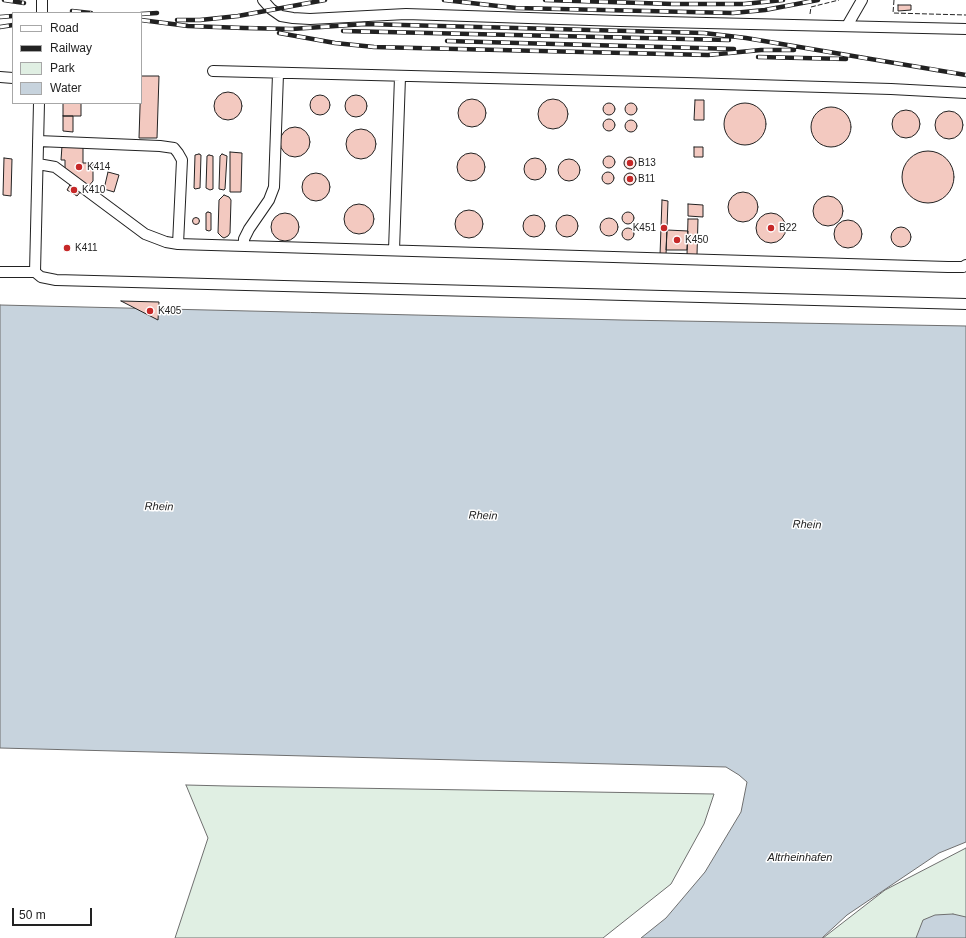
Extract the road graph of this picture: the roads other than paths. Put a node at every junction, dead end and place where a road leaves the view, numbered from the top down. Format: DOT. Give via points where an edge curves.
graph roads {
  1 [pos="42,0"];
  2 [pos="263,0"];
  3 [pos="862,0"];
  4 [pos="42,12"];
  5 [pos="847,26"];
  6 [pos="966,29"];
  7 [pos="213,71"];
  8 [pos="278,74"];
  9 [pos="0,77"];
  10 [pos="400,77"];
  11 [pos="12,78"];
  12 [pos="966,93"];
  13 [pos="39,104"];
  14 [pos="38,141"];
  15 [pos="38,164"];
  16 [pos="178,244"];
  17 [pos="244,246"];
  18 [pos="394,250"];
  19 [pos="966,265"];
  20 [pos="0,272"];
  21 [pos="35,272"];
  22 [pos="966,304"];
  1 -- 4 [label="street"];
  2 -- 5 [label="street" via="281,16 310,19 406,14"];
  3 -- 5 [label="street"];
  5 -- 6 [label="street"];
  7 -- 8 [label="street"];
  8 -- 10 [label="street"];
  8 -- 17 [label="street" via="274,187 269,200 249,229"];
  9 -- 11 [label="street"];
  10 -- 12 [label="street" via="687,82"];
  10 -- 18 [label="street"];
  13 -- 14 [label="street"];
  14 -- 15 [label="street"];
  14 -- 16 [label="street" via="174,148 182,160"];
  15 -- 16 [label="street" via="55,167 145,234"];
  15 -- 21 [label="street"];
  16 -- 17 [label="street"];
  17 -- 18 [label="street"];
  18 -- 19 [label="street" via="948,267"];
  20 -- 21 [label="street"];
  21 -- 22 [label="street" via="41,277 56,280"];
}
